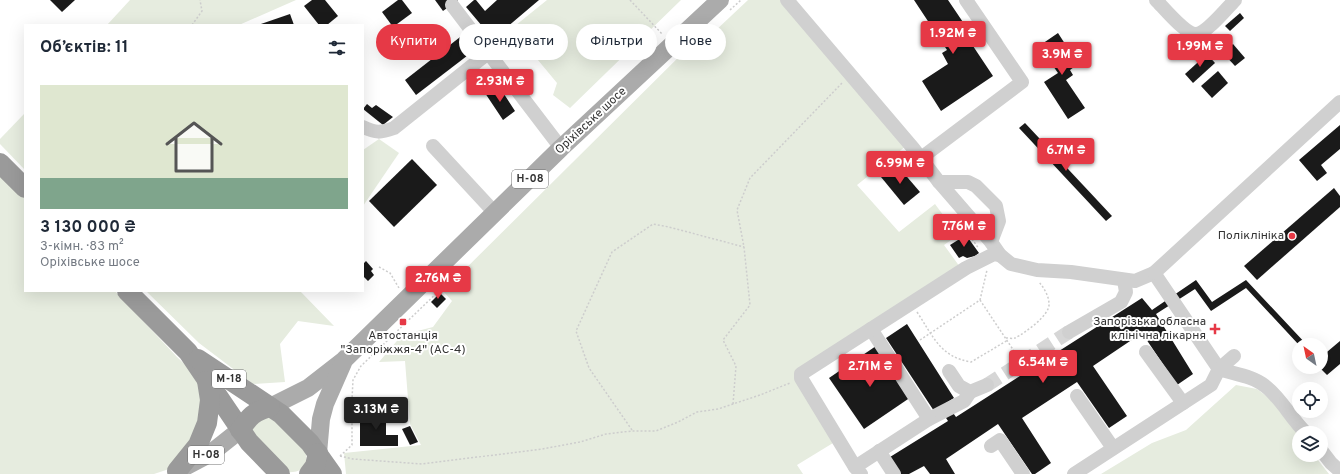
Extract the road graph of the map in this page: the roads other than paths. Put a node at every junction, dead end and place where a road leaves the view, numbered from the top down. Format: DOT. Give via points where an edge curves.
graph roads {
  1 [pos="720,0"];
  2 [pos="787,0"];
  3 [pos="966,0"];
  4 [pos="1156,0"];
  5 [pos="1235,0"];
  6 [pos="452,5"];
  7 [pos="466,24"];
  8 [pos="479,60"];
  9 [pos="493,60"];
  10 [pos="1340,102"];
  11 [pos="364,128"];
  12 [pos="433,146"];
  13 [pos="562,148"];
  14 [pos="921,158"];
  15 [pos="0,163"];
  16 [pos="939,182"];
  17 [pos="24,187"];
  18 [pos="495,213"];
  19 [pos="991,242"];
  20 [pos="1000,255"];
  21 [pos="1154,273"];
  22 [pos="1124,280"];
  23 [pos="128,292"];
  24 [pos="871,329"];
  25 [pos="1069,332"];
  26 [pos="188,352"];
  27 [pos="1146,352"];
  28 [pos="1234,356"];
  29 [pos="344,360"];
  30 [pos="1219,369"];
  31 [pos="949,371"];
  32 [pos="206,378"];
  33 [pos="987,385"];
  34 [pos="970,392"];
  35 [pos="1077,396"];
  36 [pos="1183,403"];
  37 [pos="270,407"];
  38 [pos="929,419"];
  39 [pos="1299,426"];
  40 [pos="240,430"];
  41 [pos="991,446"];
  42 [pos="1113,448"];
  43 [pos="879,451"];
  44 [pos="318,453"];
  45 [pos="1328,459"];
  46 [pos="858,470"];
  47 [pos="1340,471"];
  48 [pos="172,472"];
  49 [pos="280,474"];
  50 [pos="309,474"];
  51 [pos="332,474"];
  52 [pos="894,474"];
  53 [pos="1023,474"];
  54 [pos="1074,474"];
  1 -- 13 [label="main road, Оріхівське шосе / Н-08"];
  2 -- 14 [label="street"];
  3 -- 14 [label="street" via="1022,82"];
  4 -- 5 [label="street" via="1188,32 1197,34 1205,30"];
  6 -- 7 [label="street"];
  8 -- 11 [label="street" via="394,128 384,132 373,132"];
  9 -- 13 [label="street"];
  10 -- 21 [label="street"];
  12 -- 18 [label="street"];
  13 -- 18 [label="main road, Оріхівське шосе / Н-08"];
  14 -- 16 [label="street"];
  15 -- 17 [label="highway"];
  16 -- 19 [label="street"];
  16 -- 19 [label="street" via="968,182 976,186 996,206 999,221"];
  18 -- 29 [label="main road, Оріхівське шосе / Н-08"];
  19 -- 20 [label="street"];
  20 -- 22 [label="street" via="1011,264 1037,270"];
  20 -- 24 [label="street" via="994,254 966,268"];
  21 -- 22 [label="street" via="1135,281"];
  21 -- 30 [label="street"];
  22 -- 25 [label="street" via="1126,292 1121,302"];
  23 -- 26 [label="highway, М-18"];
  24 -- 38 [label="street"];
  24 -- 46 [label="street" via="800,374"];
  26 -- 32 [label="highway, М-18"];
  26 -- 37 [label="highway, М-18"];
  27 -- 36 [label="street"];
  28 -- 30 [label="street"];
  29 -- 37 [label="main road, Оріхівське шосе / Н-08" via="308,388"];
  29 -- 44 [label="main road, Оріхівське шосе / Н-08" via="321,418"];
  30 -- 36 [label="street" via="1211,385"];
  30 -- 39 [label="street" via="1255,380 1265,386"];
  31 -- 34 [label="street" via="959,386"];
  32 -- 40 [label="highway, М-18"];
  32 -- 48 [label="highway" via="210,400 207,423 198,445"];
  33 -- 34 [label="street"];
  34 -- 38 [label="street" via="964,401"];
  35 -- 42 [label="street"];
  36 -- 42 [label="street"];
  37 -- 40 [label="highway, Н-08" via="260,409 251,415"];
  37 -- 44 [label="highway, М-18" via="281,414"];
  38 -- 43 [label="street"];
  40 -- 48 [label="main road, Н-08" via="211,453"];
  40 -- 49 [label="highway, М-18"];
  41 -- 53 [label="street" via="1000,440"];
  42 -- 54 [label="street"];
  43 -- 46 [label="street"];
  43 -- 52 [label="street"];
  44 -- 50 [label="highway, Н-08" via="315,466"];
  44 -- 51 [label="highway, М-18"];
  45 -- 47 [label="street"];
}
